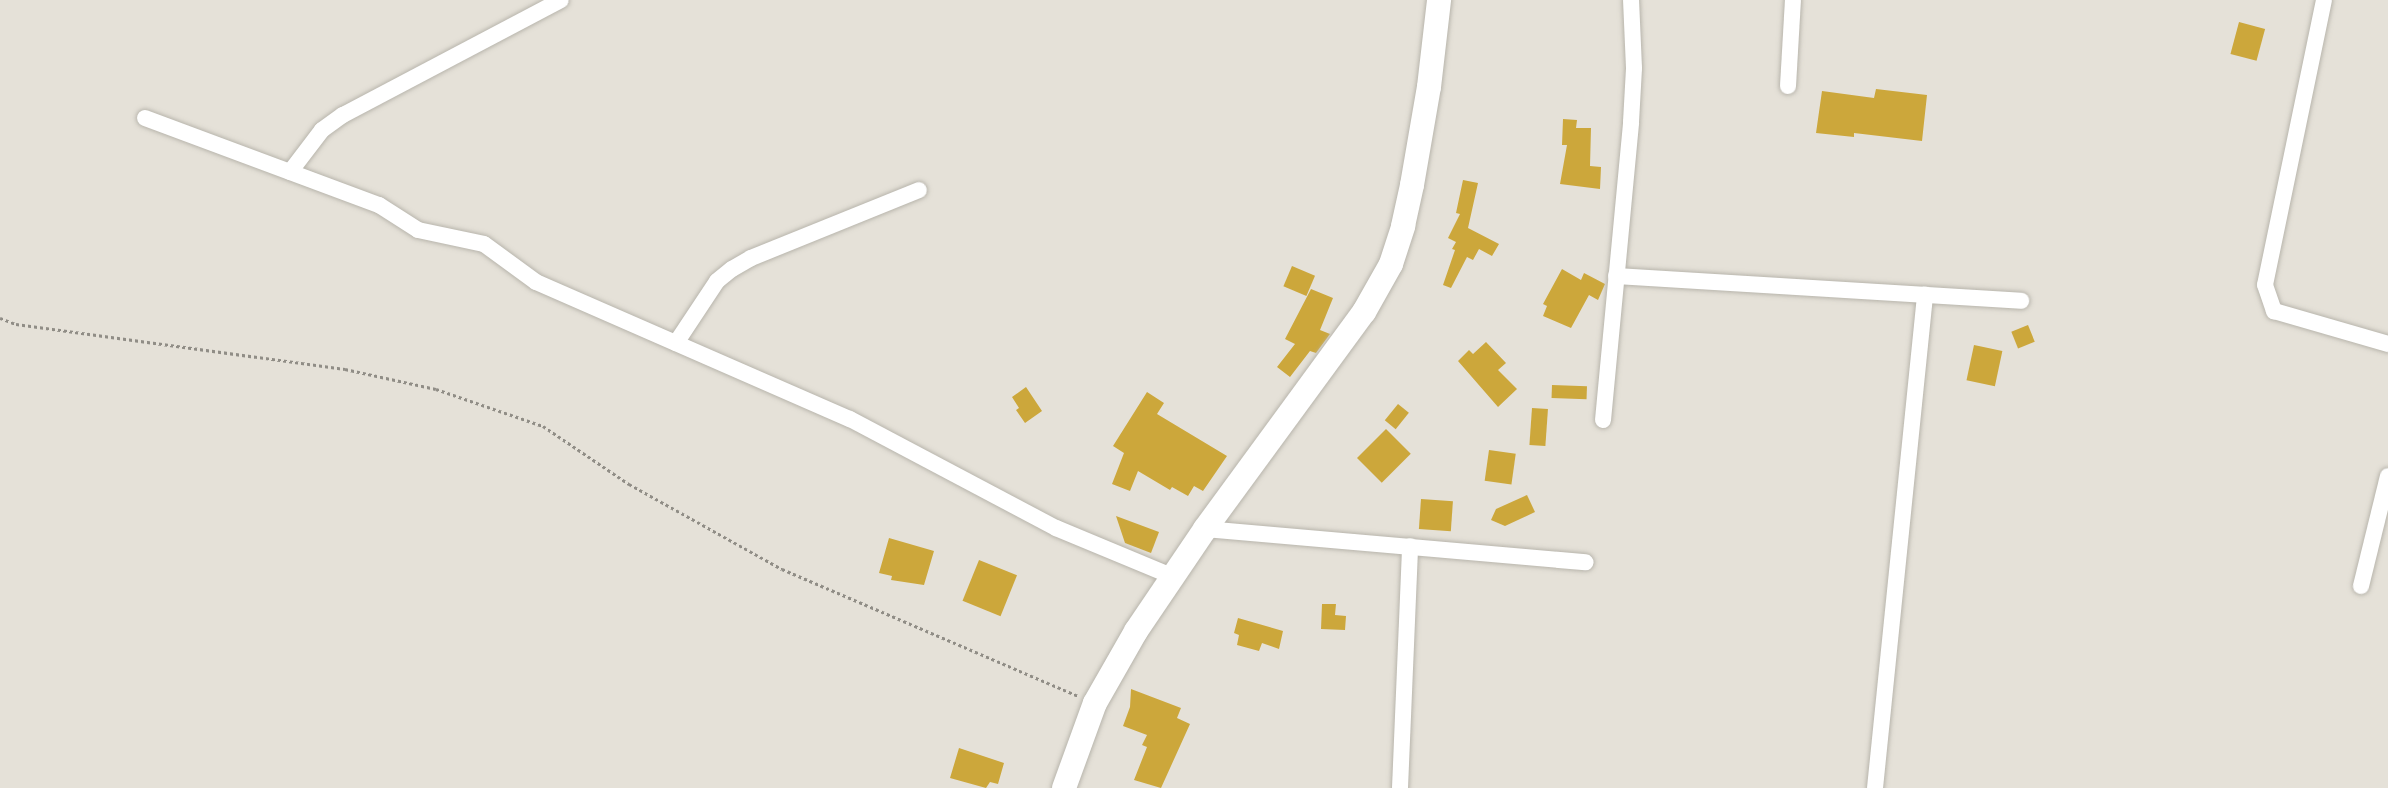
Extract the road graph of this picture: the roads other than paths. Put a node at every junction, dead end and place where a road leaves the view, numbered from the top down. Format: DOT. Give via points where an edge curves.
graph roads {
  1 [pos="561,0"];
  2 [pos="1439,0"];
  3 [pos="1631,0"];
  4 [pos="1793,0"];
  5 [pos="2324,0"];
  6 [pos="1788,86"];
  7 [pos="145,118"];
  8 [pos="290,172"];
  9 [pos="919,190"];
  10 [pos="1616,276"];
  11 [pos="1925,295"];
  12 [pos="2021,301"];
  13 [pos="676,343"];
  14 [pos="2388,344"];
  15 [pos="1603,420"];
  16 [pos="2388,476"];
  17 [pos="1205,529"];
  18 [pos="1410,546"];
  19 [pos="1586,562"];
  20 [pos="1174,578"];
  21 [pos="2361,586"];
  22 [pos="1064,788"];
  23 [pos="1400,788"];
  24 [pos="1875,788"];
  1 -- 8 [label="street" via="342,115 322,130"];
  2 -- 17 [label="main road" via="1412,185 1391,264 1364,312"];
  3 -- 10 [label="street" via="1634,68"];
  4 -- 6 [label="street"];
  5 -- 14 [label="street" via="2265,285 2274,311"];
  7 -- 8 [label="street"];
  8 -- 13 [label="street" via="379,205 418,230 483,244 536,282"];
  9 -- 13 [label="street" via="732,269 717,281"];
  10 -- 11 [label="street"];
  10 -- 15 [label="street"];
  11 -- 12 [label="street"];
  11 -- 24 [label="street"];
  13 -- 20 [label="street" via="850,419 1056,528"];
  16 -- 21 [label="street"];
  17 -- 18 [label="street"];
  17 -- 20 [label="main road"];
  18 -- 19 [label="street"];
  18 -- 23 [label="street"];
  20 -- 22 [label="main road" via="1136,631 1095,703"];
}
